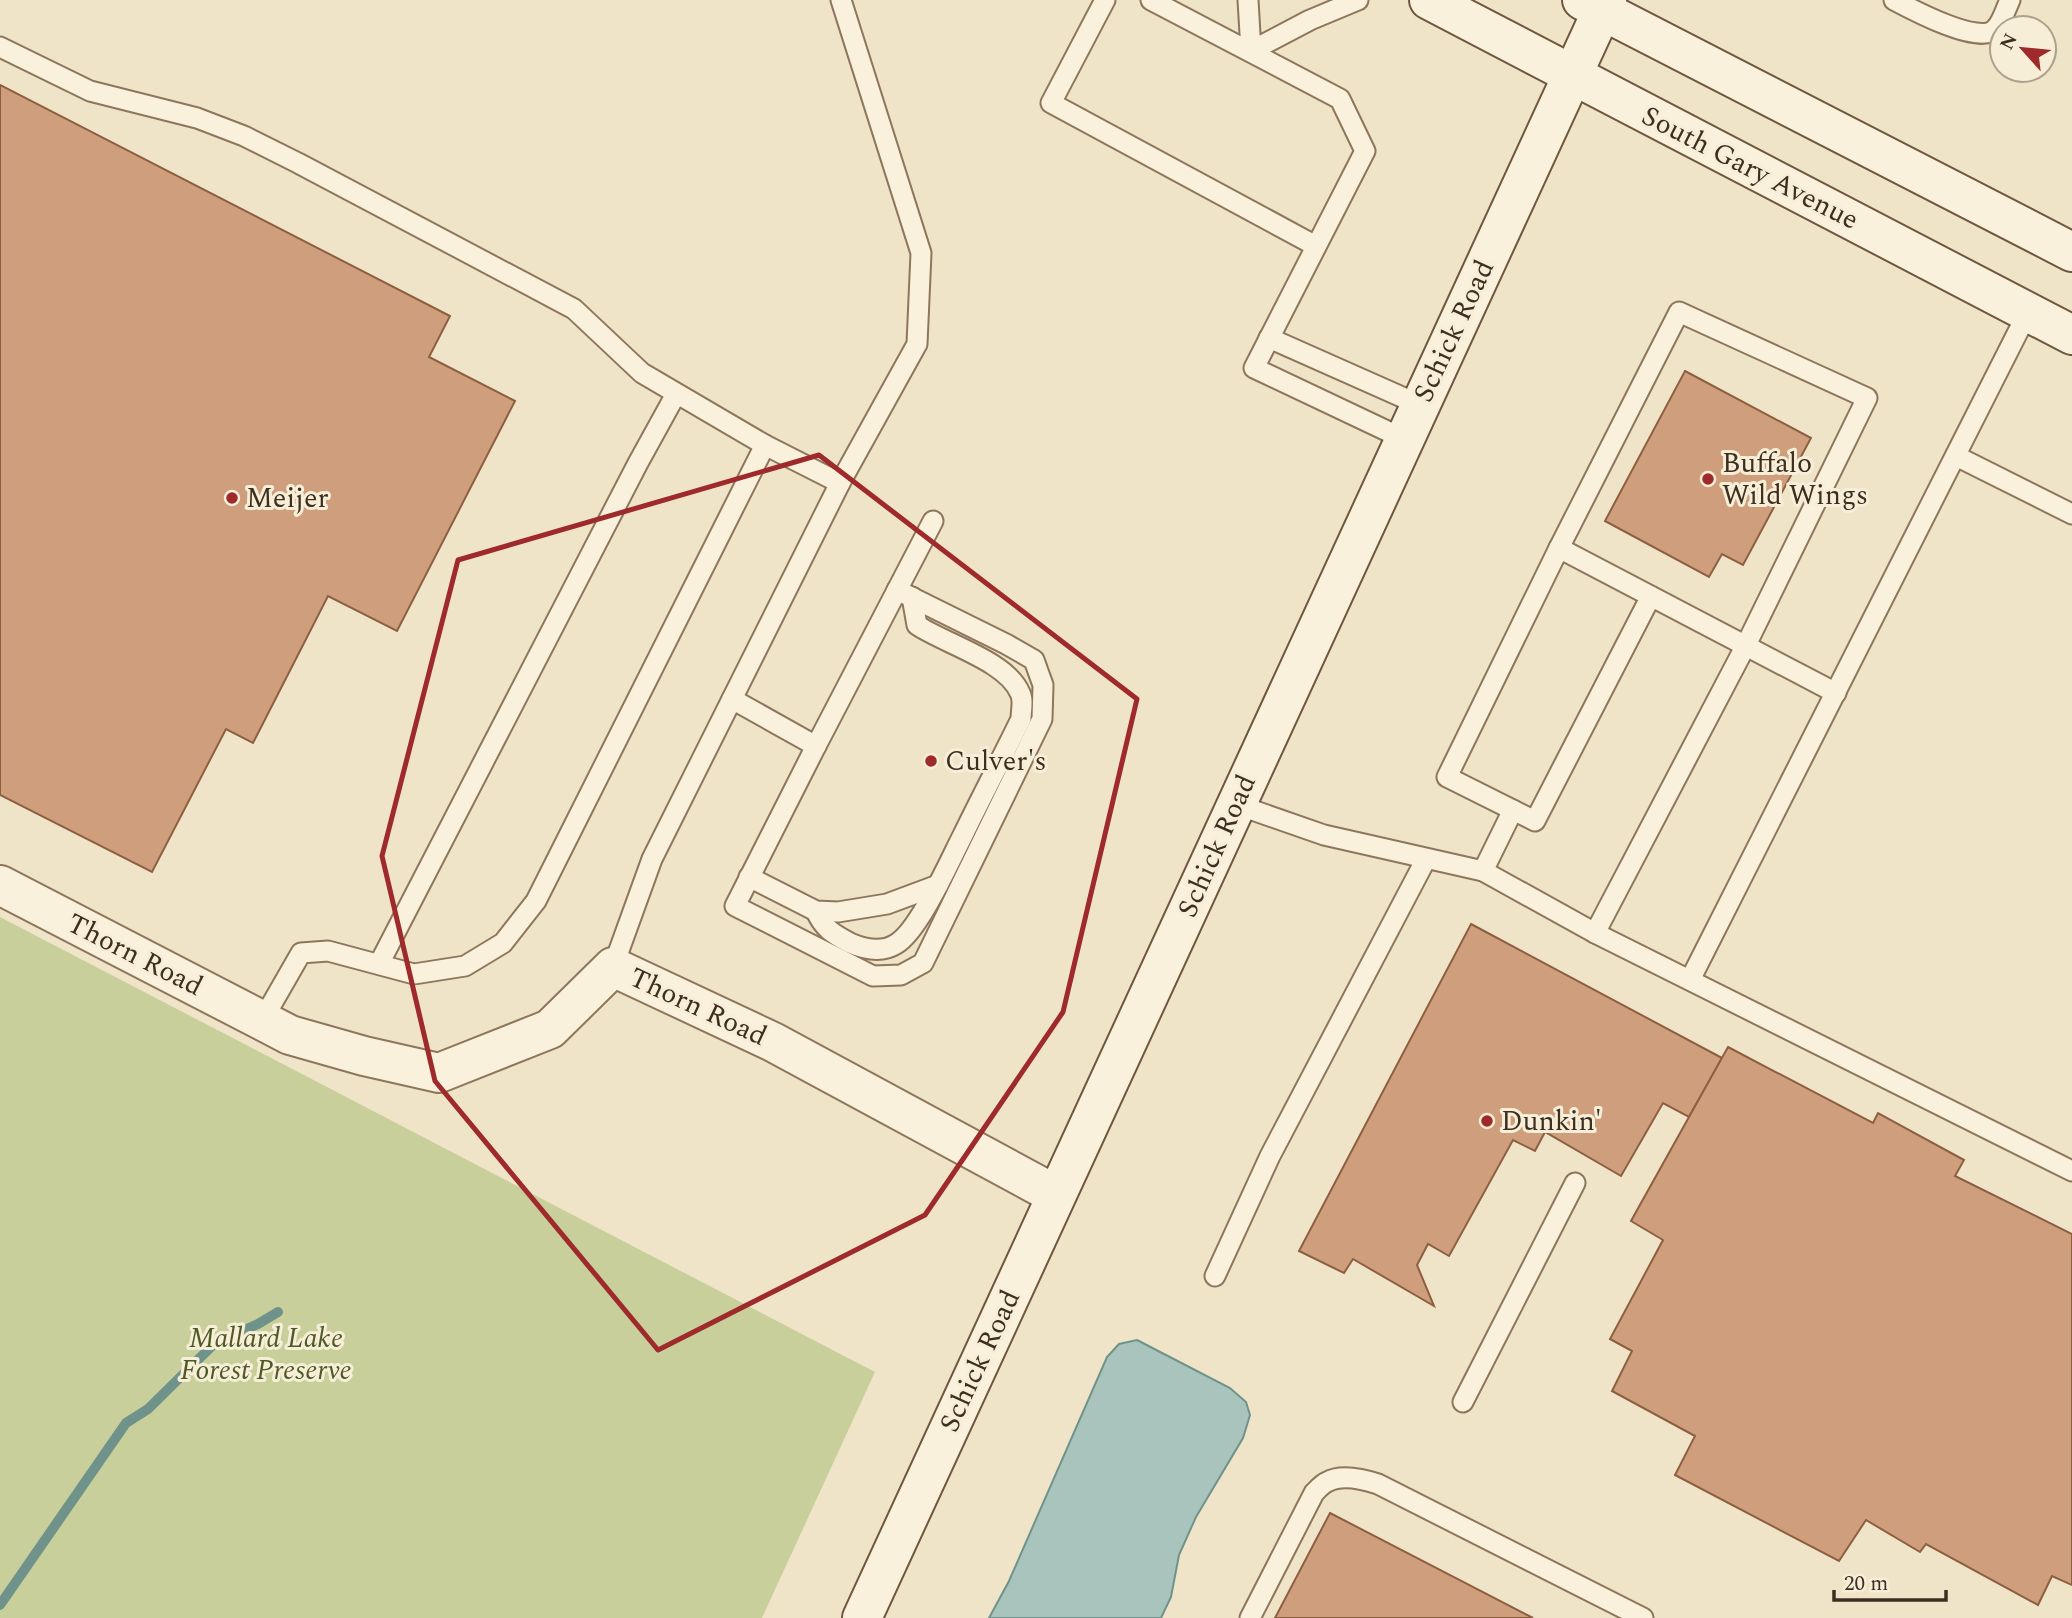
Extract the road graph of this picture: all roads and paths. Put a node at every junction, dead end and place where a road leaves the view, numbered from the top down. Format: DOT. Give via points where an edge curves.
graph roads {
  1 [pos="841,0"];
  2 [pos="1105,0"];
  3 [pos="1151,0"];
  4 [pos="1248,0"];
  5 [pos="1358,0"];
  6 [pos="1429,0"];
  7 [pos="1894,0"];
  8 [pos="2010,0"];
  9 [pos="1597,3"];
  10 [pos="0,47"];
  11 [pos="1251,51"];
  12 [pos="1572,75"];
  13 [pos="1316,246"];
  14 [pos="2072,252"];
  15 [pos="2028,312"];
  16 [pos="2072,335"];
  17 [pos="1269,338"];
  18 [pos="676,394"];
  19 [pos="1420,405"];
  20 [pos="1404,439"];
  21 [pos="765,445"];
  22 [pos="1956,456"];
  23 [pos="840,483"];
  24 [pos="2072,514"];
  25 [pos="933,521"];
  26 [pos="1559,548"];
  27 [pos="905,594"];
  28 [pos="1651,596"];
  29 [pos="1746,645"];
  30 [pos="1836,692"];
  31 [pos="732,699"];
  32 [pos="816,746"];
  33 [pos="1235,804"];
  34 [pos="1513,810"];
  35 [pos="1426,859"];
  36 [pos="1483,872"];
  37 [pos="749,877"];
  38 [pos="0,884"];
  39 [pos="938,885"];
  40 [pos="816,911"];
  41 [pos="1595,933"];
  42 [pos="379,964"];
  43 [pos="613,967"];
  44 [pos="1690,980"];
  45 [pos="262,1021"];
  46 [pos="2072,1171"];
  47 [pos="1575,1183"];
  48 [pos="1056,1195"];
  49 [pos="1215,1276"];
  50 [pos="1463,1402"];
  51 [pos="862,1618"];
  52 [pos="1250,1618"];
  53 [pos="1643,1618"];
  1 -- 23 [label="lane" via="921,253 917,344"];
  2 -- 13 [label="lane" via="1051,103"];
  3 -- 11 [label="lane"];
  4 -- 11 [label="lane"];
  5 -- 11 [label="lane"];
  6 -- 12 [label="street, South Gary Avenue"];
  7 -- 8 [label="lane" via="1971,33 1987,34 1995,29"];
  9 -- 12 [label="street, Schick Road"];
  9 -- 14 [label="street"];
  10 -- 18 [label="lane" via="90,91 197,118 298,163 574,309 642,373"];
  11 -- 13 [label="lane" via="1340,99 1365,151"];
  12 -- 15 [label="street, South Gary Avenue"];
  12 -- 19 [label="street, Schick Road"];
  13 -- 17 [label="lane"];
  15 -- 16 [label="street, South Gary Avenue"];
  15 -- 22 [label="lane"];
  17 -- 19 [label="lane"];
  17 -- 20 [label="lane" via="1254,368"];
  18 -- 21 [label="lane"];
  18 -- 42 [label="lane"];
  19 -- 20 [label="street, Schick Road"];
  20 -- 33 [label="street, Schick Road"];
  21 -- 23 [label="lane"];
  21 -- 42 [label="lane" via="536,901 503,943 465,966 414,974"];
  22 -- 24 [label="lane"];
  22 -- 30 [label="lane"];
  23 -- 31 [label="lane"];
  25 -- 27 [label="lane"];
  26 -- 28 [label="lane"];
  26 -- 29 [label="lane" via="1679,312 1867,398"];
  26 -- 34 [label="lane" via="1447,777"];
  27 -- 32 [label="lane"];
  27 -- 37 [label="lane" via="1034,660 1043,685 1042,719 923,963 901,975 873,976 735,906"];
  27 -- 39 [label="lane" via="917,625 980,656 1012,679 1022,695 1021,719"];
  28 -- 29 [label="lane"];
  28 -- 34 [label="lane" via="1535,821"];
  29 -- 30 [label="lane"];
  29 -- 41 [label="lane"];
  30 -- 44 [label="lane"];
  31 -- 32 [label="lane"];
  31 -- 43 [label="lane" via="652,859"];
  32 -- 37 [label="lane"];
  33 -- 35 [label="lane" via="1324,835"];
  33 -- 48 [label="street, Schick Road"];
  34 -- 36 [label="lane"];
  35 -- 36 [label="lane"];
  35 -- 49 [label="lane" via="1270,1156"];
  36 -- 41 [label="lane"];
  37 -- 40 [label="lane"];
  38 -- 45 [label="street, Thorn Road"];
  39 -- 40 [label="lane" via="877,906"];
  39 -- 40 [label="lane" via="912,929 899,943 885,949 861,948 844,940 822,925"];
  41 -- 44 [label="lane"];
  42 -- 45 [label="lane" via="328,951 302,953"];
  43 -- 45 [label="street, Thorn Road" via="550,1029 439,1073 290,1035"];
  43 -- 48 [label="street, Thorn Road" via="774,1042"];
  44 -- 46 [label="lane"];
  47 -- 50 [label="lane"];
  48 -- 51 [label="street, Schick Road"];
  52 -- 53 [label="lane" via="1314,1493 1327,1481 1344,1479 1378,1484"];
}
